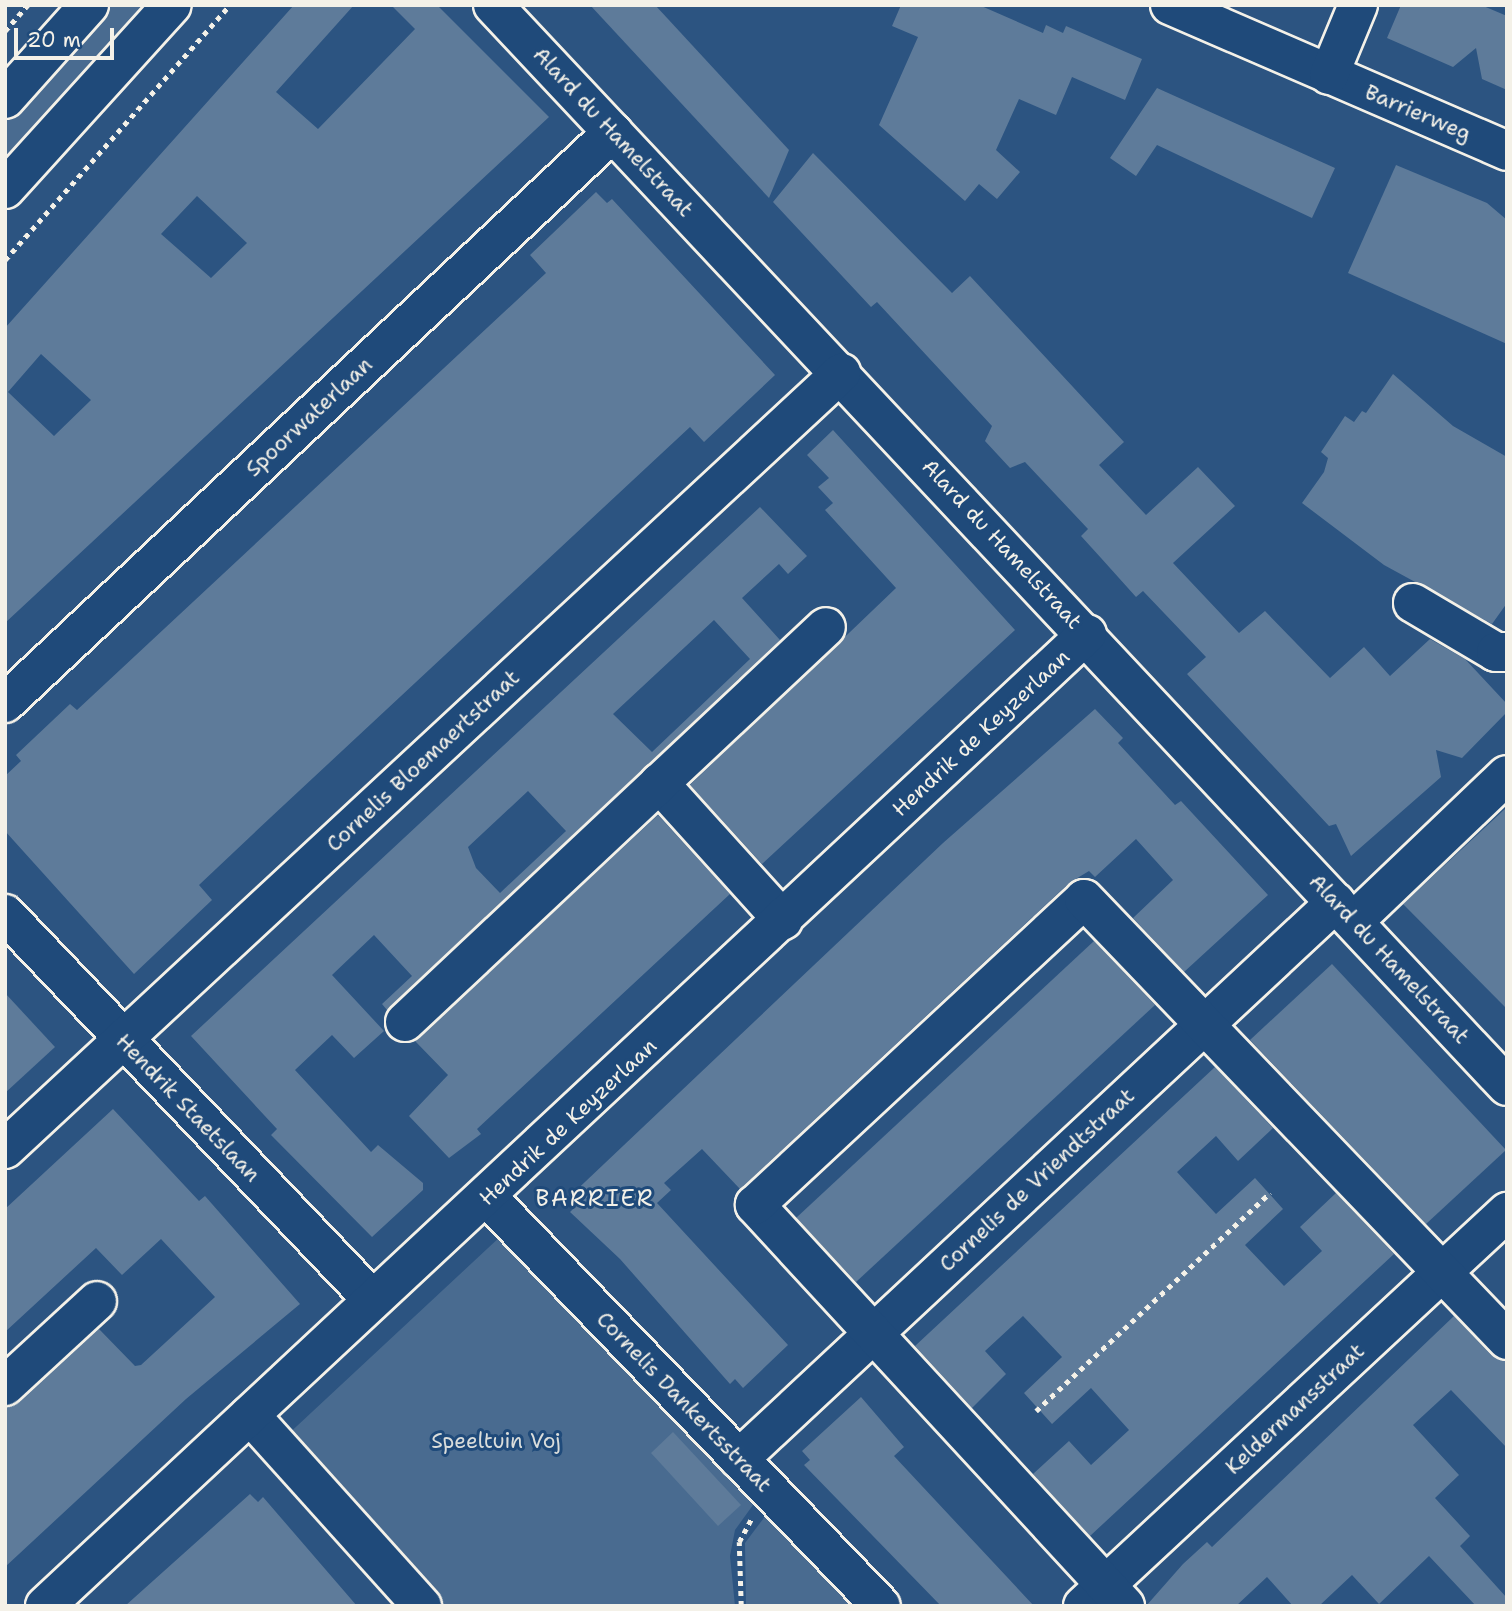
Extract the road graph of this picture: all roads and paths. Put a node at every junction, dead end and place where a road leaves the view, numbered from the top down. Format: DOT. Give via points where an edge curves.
graph roads {
  1 [pos="28,5"];
  2 [pos="89,5"];
  3 [pos="172,5"];
  4 [pos="230,5"];
  5 [pos="493,5"];
  6 [pos="1170,5"];
  7 [pos="1358,5"];
  8 [pos="5,30"];
  9 [pos="1329,75"];
  10 [pos="5,99"];
  11 [pos="613,132"];
  12 [pos="1507,151"];
  13 [pos="5,189"];
  14 [pos="8,253"];
  15 [pos="5,260"];
  16 [pos="841,373"];
  17 [pos="1413,603"];
  18 [pos="826,627"];
  19 [pos="1087,634"];
  20 [pos="1507,652"];
  21 [pos="5,703"];
  22 [pos="1507,775"];
  23 [pos="659,783"];
  24 [pos="1345,912"];
  25 [pos="5,915"];
  26 [pos="783,920"];
  27 [pos="405,1022"];
  28 [pos="1207,1023"];
  29 [pos="123,1040"];
  30 [pos="1507,1086"];
  31 [pos="5,1149"];
  32 [pos="1270,1193"];
  33 [pos="488,1198"];
  34 [pos="1507,1212"];
  35 [pos="1442,1272"];
  36 [pos="373,1300"];
  37 [pos="97,1301"];
  38 [pos="873,1334"];
  39 [pos="1507,1340"];
  40 [pos="5,1386"];
  41 [pos="1036,1410"];
  42 [pos="250,1415"];
  43 [pos="739,1459"];
  44 [pos="774,1496"];
  45 [pos="1105,1599"];
  46 [pos="46,1606"];
  47 [pos="422,1606"];
  48 [pos="741,1606"];
  49 [pos="881,1606"];
  1 -- 8 [label="path"];
  2 -- 10 [label="street"];
  3 -- 13 [label="street"];
  4 -- 14 [label="path"];
  5 -- 11 [label="street, Alard du Hamelstraat"];
  6 -- 9 [label="street, Barrierweg"];
  7 -- 9 [label="street"];
  9 -- 12 [label="street, Barrierweg"];
  11 -- 16 [label="street, Alard du Hamelstraat"];
  11 -- 21 [label="street, Spoorwaterlaan"];
  14 -- 15 [label="path"];
  16 -- 19 [label="street, Alard du Hamelstraat"];
  16 -- 29 [label="street, Cornelis Bloemaertstraat"];
  17 -- 20 [label="street" via="1496,652"];
  18 -- 23 [label="street"];
  19 -- 24 [label="street, Alard du Hamelstraat"];
  19 -- 26 [label="street, Hendrik de Keyzerlaan"];
  22 -- 24 [label="street, Cornelis de Vriendtstraat"];
  23 -- 26 [label="street"];
  23 -- 27 [label="street"];
  24 -- 28 [label="street, Cornelis de Vriendtstraat"];
  24 -- 30 [label="street, Alard du Hamelstraat"];
  25 -- 29 [label="street, Hendrik Staetslaan"];
  26 -- 33 [label="street, Hendrik de Keyzerlaan"];
  28 -- 35 [label="street"];
  28 -- 38 [label="street, Cornelis de Vriendtstraat"];
  28 -- 38 [label="street" via="1084,899 755,1205"];
  29 -- 31 [label="street, Cornelis Bloemaertstraat"];
  29 -- 36 [label="street, Hendrik Staetslaan"];
  32 -- 41 [label="path"];
  33 -- 36 [label="street, Hendrik de Keyzerlaan"];
  33 -- 43 [label="street, Cornelis Dankertsstraat"];
  34 -- 35 [label="street, Keldermansstraat"];
  35 -- 39 [label="street"];
  35 -- 45 [label="street, Keldermansstraat"];
  36 -- 42 [label="street, Hendrik de Keyzerlaan"];
  37 -- 40 [label="street"];
  38 -- 43 [label="street, Cornelis de Vriendtstraat"];
  38 -- 45 [label="street"];
  42 -- 46 [label="street, Hendrik de Keyzerlaan"];
  42 -- 47 [label="street"];
  43 -- 44 [label="street, Cornelis Dankertsstraat"];
  44 -- 48 [label="path" via="745,1526 739,1542"];
  44 -- 49 [label="street, Cornelis Dankertsstraat"];
}
